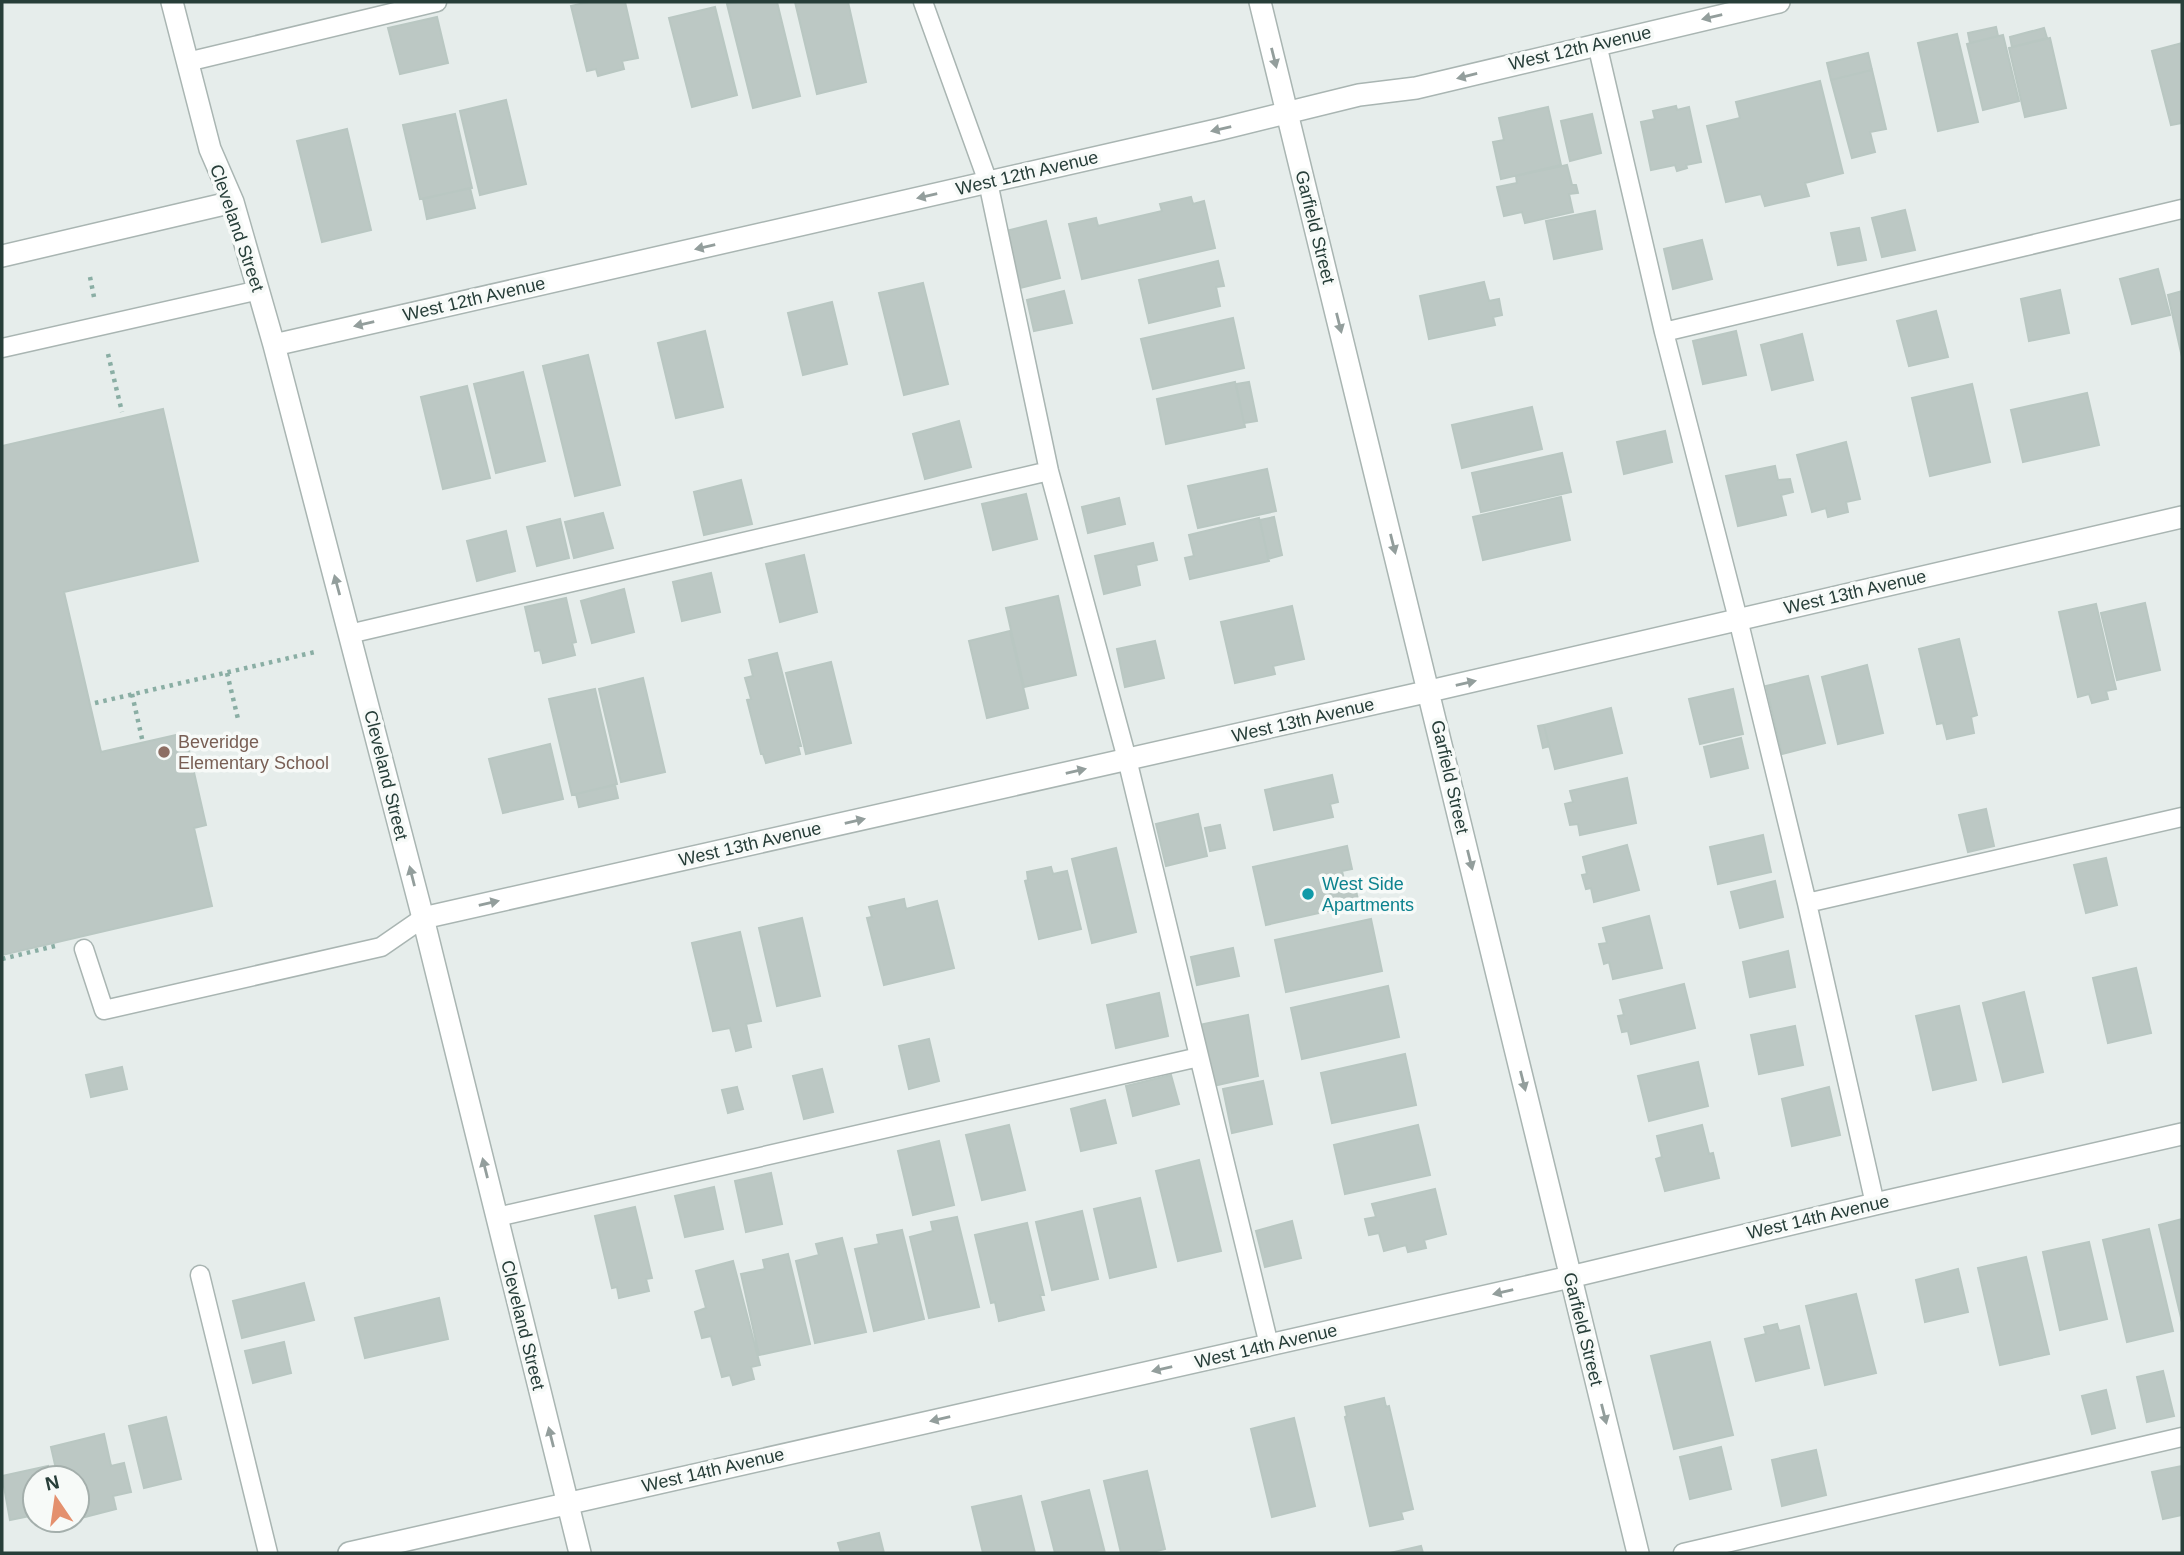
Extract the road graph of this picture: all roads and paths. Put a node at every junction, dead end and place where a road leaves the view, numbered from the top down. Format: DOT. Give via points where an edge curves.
graph roads {
  1 [pos="172,2"];
  2 [pos="437,2"];
  3 [pos="923,2"];
  4 [pos="1260,2"];
  5 [pos="1779,2"];
  6 [pos="1597,44"];
  7 [pos="187,62"];
  8 [pos="1287,114"];
  9 [pos="988,182"];
  10 [pos="233,202"];
  11 [pos="2182,209"];
  12 [pos="2,256"];
  13 [pos="259,290"];
  14 [pos="1664,332"];
  15 [pos="274,345"];
  16 [pos="2,348"];
  17 [pos="107,348"];
  18 [pos="122,412"];
  19 [pos="1049,471"];
  20 [pos="2182,517"];
  21 [pos="1738,619"];
  22 [pos="349,634"];
  23 [pos="315,652"];
  24 [pos="227,673"];
  25 [pos="1430,691"];
  26 [pos="132,694"];
  27 [pos="95,703"];
  28 [pos="238,719"];
  29 [pos="143,743"];
  30 [pos="1127,759"];
  31 [pos="2182,817"];
  32 [pos="1807,903"];
  33 [pos="423,918"];
  34 [pos="66,944"];
  35 [pos="84,949"];
  36 [pos="2,959"];
  37 [pos="1199,1057"];
  38 [pos="2182,1134"];
  39 [pos="1875,1203"];
  40 [pos="497,1217"];
  41 [pos="200,1275"];
  42 [pos="1570,1277"];
  43 [pos="1269,1345"];
  44 [pos="2182,1437"];
  45 [pos="567,1503"];
  46 [pos="268,1553"];
  47 [pos="349,1553"];
  48 [pos="580,1553"];
  49 [pos="1638,1553"];
  50 [pos="1683,1553"];
  1 -- 7 [label="street, Cleveland Street"];
  2 -- 7 [label="lane"];
  3 -- 9 [label="lane"];
  4 -- 8 [label="street, Garfield Street, one-way"];
  5 -- 6 [label="street, West 12th Avenue, one-way"];
  6 -- 8 [label="street, West 12th Avenue, one-way"];
  6 -- 14 [label="lane"];
  7 -- 10 [label="street, Cleveland Street" via="210,149"];
  8 -- 9 [label="street, West 12th Avenue, one-way"];
  8 -- 25 [label="street, Garfield Street, one-way"];
  9 -- 15 [label="street, West 12th Avenue, one-way"];
  9 -- 19 [label="lane"];
  10 -- 12 [label="street"];
  10 -- 13 [label="street, Cleveland Street"];
  11 -- 14 [label="lane"];
  13 -- 15 [label="street, Cleveland Street"];
  13 -- 16 [label="lane"];
  14 -- 21 [label="lane"];
  22 -- 15 [label="street, Cleveland Street, one-way"];
  17 -- 18 [label="path"];
  19 -- 22 [label="lane"];
  19 -- 30 [label="lane"];
  20 -- 21 [label="street, West 13th Avenue"];
  25 -- 21 [label="street, West 13th Avenue, one-way"];
  21 -- 32 [label="lane"];
  33 -- 22 [label="street, Cleveland Street, one-way"];
  23 -- 24 [label="path"];
  24 -- 26 [label="path"];
  24 -- 28 [label="path"];
  25 -- 30 [label="street, West 13th Avenue"];
  25 -- 42 [label="street, Garfield Street, one-way"];
  26 -- 27 [label="path"];
  26 -- 29 [label="path"];
  33 -- 30 [label="street, West 13th Avenue, one-way"];
  30 -- 37 [label="lane"];
  31 -- 32 [label="lane"];
  32 -- 39 [label="lane"];
  33 -- 35 [label="lane" via="381,947 104,1010"];
  40 -- 33 [label="street, Cleveland Street, one-way"];
  34 -- 36 [label="path"];
  37 -- 40 [label="lane"];
  37 -- 43 [label="lane"];
  38 -- 39 [label="street, West 14th Avenue"];
  39 -- 42 [label="street, West 14th Avenue"];
  45 -- 40 [label="street, Cleveland Street, one-way"];
  41 -- 46 [label="lane"];
  42 -- 43 [label="street, West 14th Avenue, one-way"];
  42 -- 49 [label="street, Garfield Street, one-way"];
  43 -- 45 [label="street, West 14th Avenue, one-way"];
  44 -- 50 [label="lane"];
  45 -- 47 [label="street, West 14th Avenue"];
  45 -- 48 [label="street, Cleveland Street"];
}
